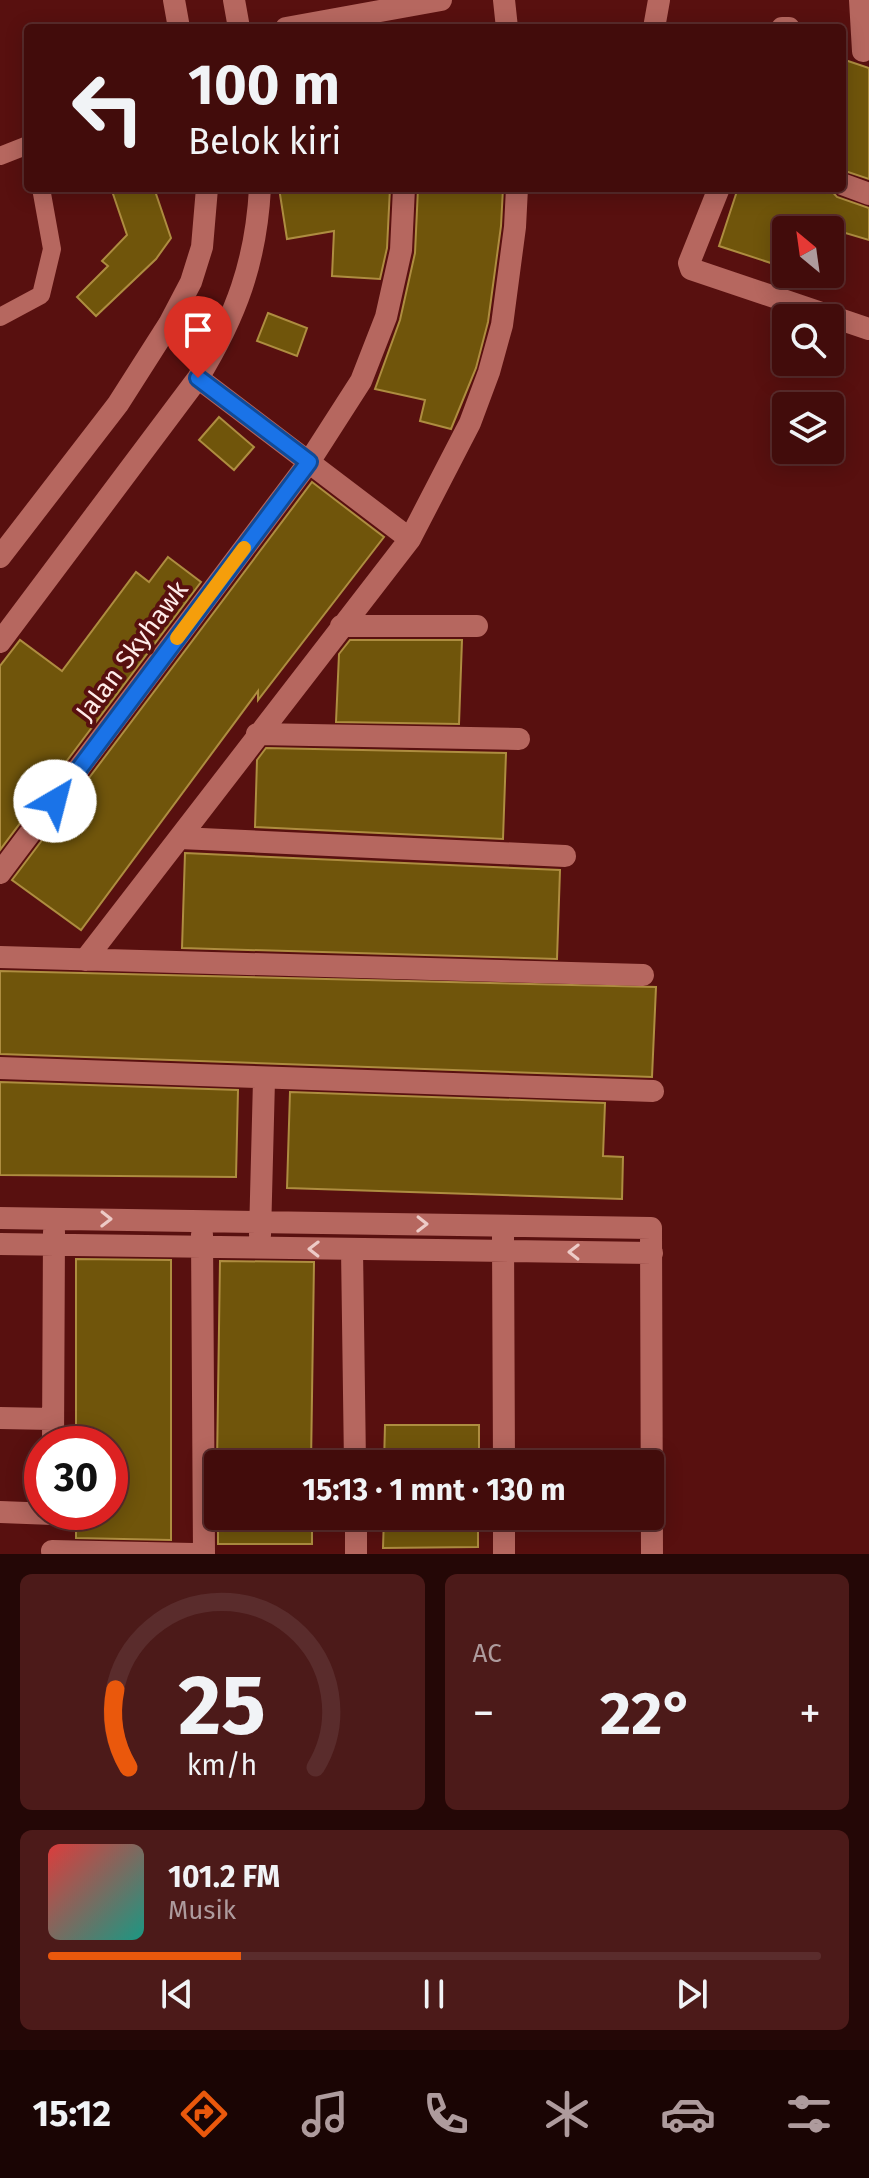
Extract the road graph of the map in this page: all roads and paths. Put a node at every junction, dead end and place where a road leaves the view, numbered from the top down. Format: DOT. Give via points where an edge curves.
graph roads {
  1 [pos="174,0"];
  2 [pos="234,0"];
  3 [pos="441,0"];
  4 [pos="504,0"];
  5 [pos="659,0"];
  6 [pos="860,0"];
  7 [pos="387,13"];
  8 [pos="178,24"];
  9 [pos="238,24"];
  10 [pos="313,24"];
  11 [pos="507,24"];
  12 [pos="655,24"];
  13 [pos="858,49"];
  14 [pos="24,153"];
  15 [pos="0,156"];
  16 [pos="846,185"];
  17 [pos="42,192"];
  18 [pos="207,192"];
  19 [pos="260,192"];
  20 [pos="404,192"];
  21 [pos="517,192"];
  22 [pos="717,192"];
  23 [pos="869,194"];
  24 [pos="0,317"];
  25 [pos="869,329"];
  26 [pos="198,378"];
  27 [pos="309,462"];
  28 [pos="410,539"];
  29 [pos="0,557"];
  30 [pos="341,626"];
  31 [pos="477,626"];
  32 [pos="0,642"];
  33 [pos="257,734"];
  34 [pos="519,739"];
  35 [pos="180,838"];
  36 [pos="565,856"];
  37 [pos="0,873"];
  38 [pos="0,957"];
  39 [pos="85,960"];
  40 [pos="643,975"];
  41 [pos="0,1068"];
  42 [pos="264,1080"];
  43 [pos="653,1091"];
  44 [pos="0,1218"];
  45 [pos="55,1219"];
  46 [pos="202,1221"];
  47 [pos="260,1222"];
  48 [pos="503,1225"];
  49 [pos="0,1244"];
  50 [pos="54,1245"];
  51 [pos="203,1247"];
  52 [pos="260,1248"];
  53 [pos="352,1249"];
  54 [pos="503,1251"];
  55 [pos="652,1253"];
  56 [pos="0,1418"];
  57 [pos="53,1419"];
  58 [pos="53,1426"];
  59 [pos="355,1450"];
  60 [pos="504,1450"];
  61 [pos="0,1512"];
  62 [pos="24,1512"];
  63 [pos="53,1530"];
  64 [pos="356,1530"];
  65 [pos="504,1530"];
  66 [pos="52,1552"];
  67 [pos="193,1554"];
  68 [pos="204,1554"];
  69 [pos="356,1554"];
  70 [pos="504,1554"];
  71 [pos="652,1554"];
  1 -- 8 [label="street"];
  2 -- 9 [label="street"];
  3 -- 7 [label="street"];
  4 -- 11 [label="street"];
  5 -- 12 [label="street"];
  6 -- 13 [label="street"];
  7 -- 10 [label="street"];
  14 -- 15 [label="lane"];
  16 -- 23 [label="street"];
  17 -- 24 [label="lane" via="52,249 41,295"];
  18 -- 29 [label="street" via="202,247 169,324 118,404"];
  19 -- 26 [label="street" via="238,305"];
  20 -- 27 [label="street, Jalan Skyhawk" via="401,250 386,317 361,381"];
  21 -- 28 [label="street" via="502,325 489,372 470,423"];
  22 -- 25 [label="street" via="691,269"];
  26 -- 27 [label="street"];
  26 -- 32 [label="street"];
  27 -- 28 [label="street"];
  27 -- 37 [label="street, Jalan Skyhawk"];
  28 -- 30 [label="street"];
  30 -- 31 [label="street"];
  30 -- 33 [label="street"];
  33 -- 34 [label="street"];
  33 -- 35 [label="street"];
  35 -- 36 [label="street"];
  35 -- 39 [label="street"];
  38 -- 39 [label="street"];
  39 -- 40 [label="street"];
  41 -- 42 [label="street"];
  42 -- 43 [label="street"];
  42 -- 47 [label="street"];
  44 -- 45 [label="street"];
  45 -- 46 [label="street, one-way"];
  45 -- 50 [label="street"];
  46 -- 47 [label="street"];
  46 -- 51 [label="street"];
  47 -- 48 [label="street, one-way"];
  47 -- 52 [label="street"];
  48 -- 54 [label="street"];
  48 -- 55 [label="street" via="651,1228"];
  49 -- 50 [label="street"];
  50 -- 51 [label="street"];
  50 -- 57 [label="street"];
  51 -- 52 [label="street"];
  51 -- 68 [label="street"];
  53 -- 52 [label="street, one-way"];
  53 -- 54 [label="street"];
  53 -- 59 [label="street"];
  55 -- 54 [label="street, one-way"];
  54 -- 60 [label="street"];
  55 -- 71 [label="street"];
  56 -- 57 [label="street"];
  57 -- 58 [label="street"];
  61 -- 62 [label="street"];
  63 -- 66 [label="street"];
  64 -- 69 [label="street"];
  65 -- 70 [label="street"];
  66 -- 67 [label="street"];
}
